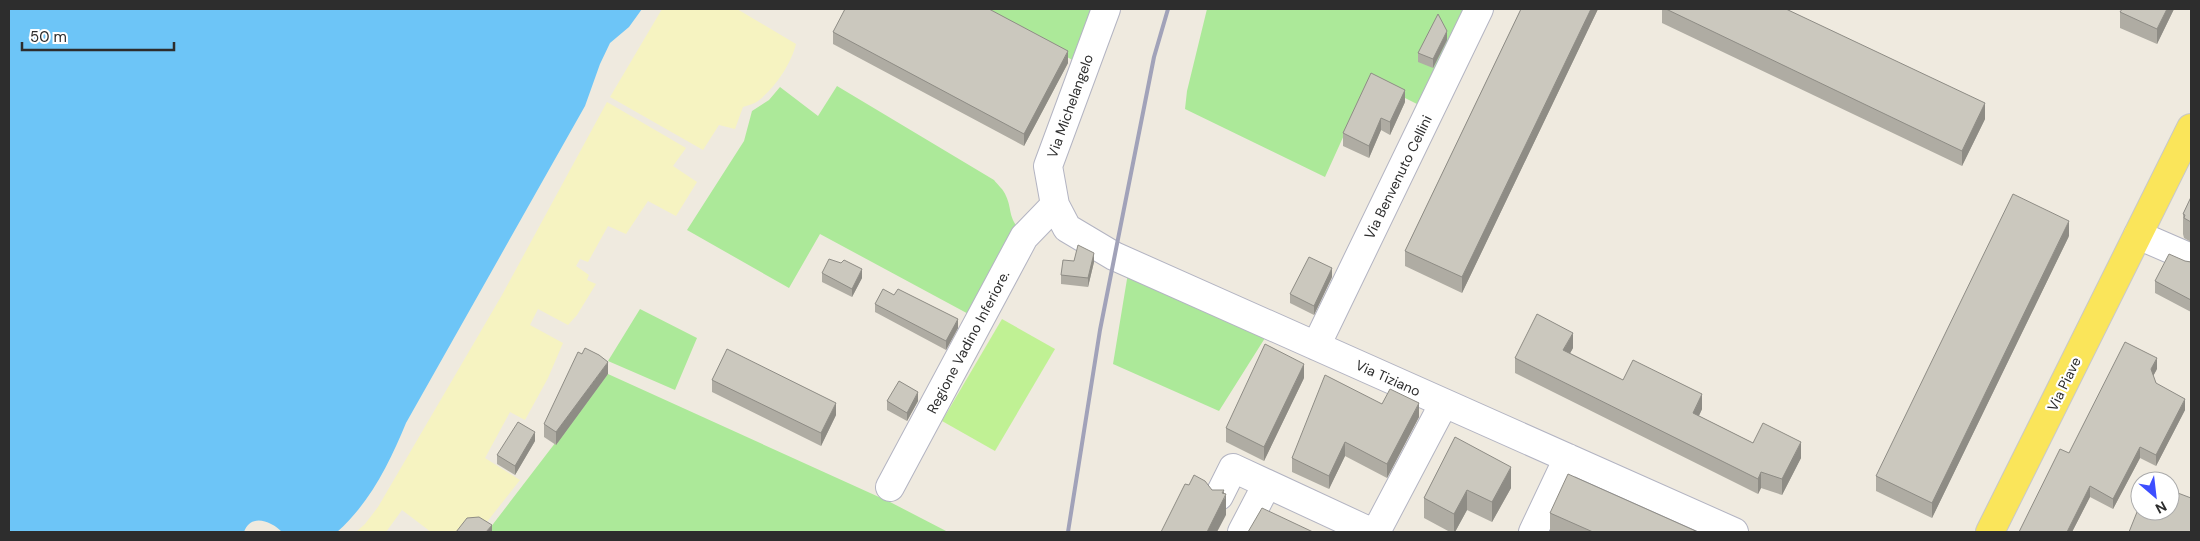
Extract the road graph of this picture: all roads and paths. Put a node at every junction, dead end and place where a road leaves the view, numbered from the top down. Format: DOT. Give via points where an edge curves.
graph roads {
  1 [pos="1106,9"];
  2 [pos="1479,9"];
  3 [pos="2191,128"];
  4 [pos="1055,205"];
  5 [pos="2138,235"];
  6 [pos="2191,258"];
  7 [pos="1316,346"];
  8 [pos="1444,403"];
  9 [pos="1568,458"];
  10 [pos="1267,484"];
  11 [pos="890,486"];
  12 [pos="1219,496"];
  13 [pos="1242,532"];
  14 [pos="1371,532"];
  15 [pos="1376,532"];
  16 [pos="1533,532"];
  17 [pos="1734,532"];
  18 [pos="1990,532"];
  1 -- 4 [label="street, Via Michelangelo" via="1048,166"];
  2 -- 7 [label="street, Via Benvenuto Cellini"];
  3 -- 5 [label="main road, Via Piave"];
  4 -- 7 [label="street, Via Tiziano" via="1067,228 1114,256"];
  4 -- 11 [label="street, Regione Vadino Inferiore." via="1024,237"];
  5 -- 6 [label="street"];
  5 -- 18 [label="main road, Via Piave"];
  7 -- 8 [label="street, Via Tiziano"];
  8 -- 9 [label="street, Via Tiziano"];
  8 -- 15 [label="street"];
  9 -- 16 [label="street"];
  9 -- 17 [label="street, Via Tiziano"];
  10 -- 12 [label="street" via="1233,468"];
  10 -- 13 [label="street"];
  10 -- 14 [label="street"];
}
